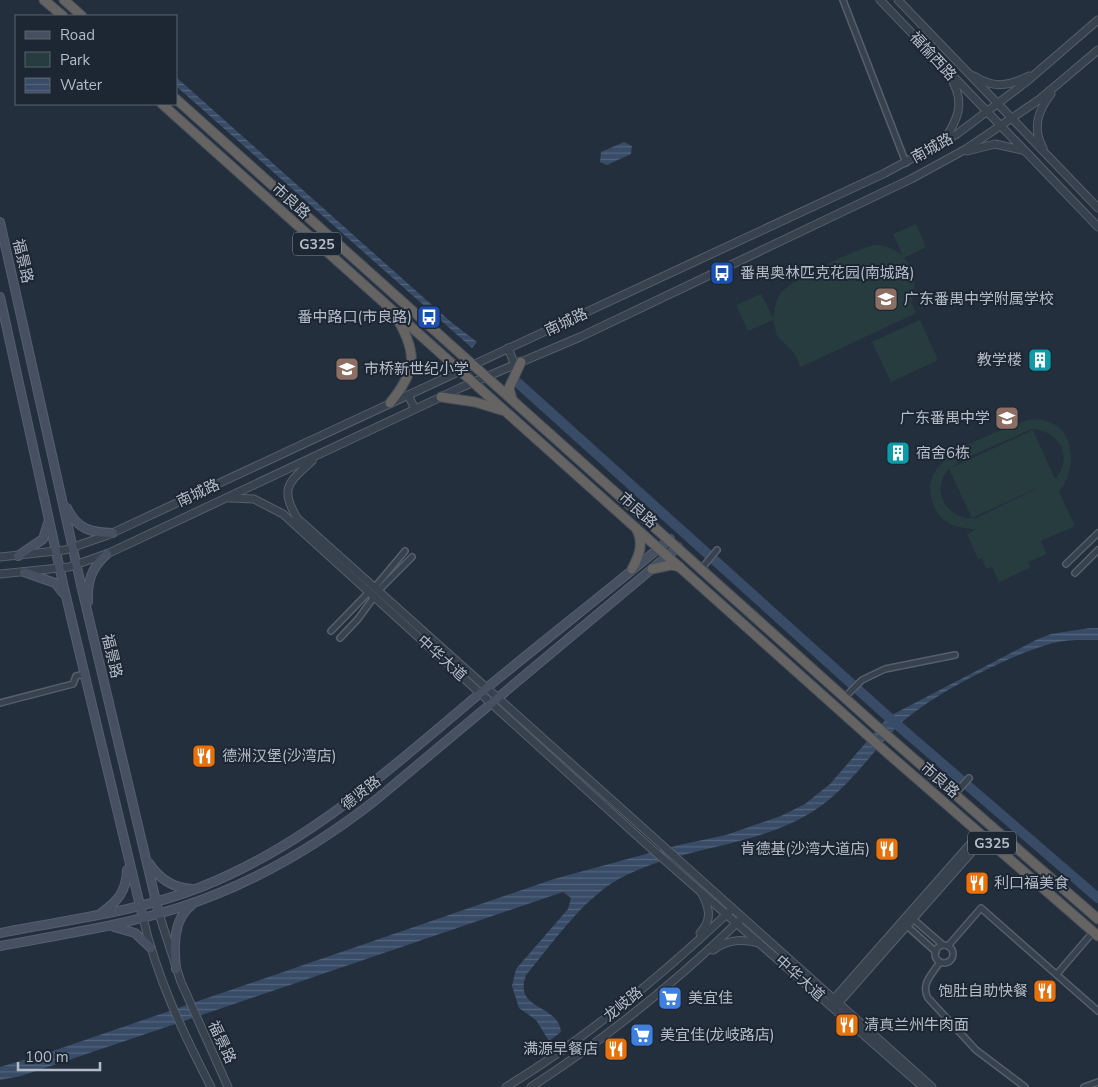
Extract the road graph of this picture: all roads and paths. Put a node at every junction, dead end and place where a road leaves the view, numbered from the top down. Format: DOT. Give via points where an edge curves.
graph roads {
  1 [pos="44,0"];
  2 [pos="64,0"];
  3 [pos="842,0"];
  4 [pos="880,0"];
  5 [pos="898,0"];
  6 [pos="62,15"];
  7 [pos="81,15"];
  8 [pos="1098,20"];
  9 [pos="1098,50"];
  10 [pos="940,64"];
  11 [pos="961,66"];
  12 [pos="1040,70"];
  13 [pos="1061,82"];
  14 [pos="178,101"];
  15 [pos="997,103"];
  16 [pos="163,105"];
  17 [pos="986,112"];
  18 [pos="1011,118"];
  19 [pos="999,126"];
  20 [pos="943,143"];
  21 [pos="1024,152"];
  22 [pos="952,157"];
  23 [pos="906,163"];
  24 [pos="1053,163"];
  25 [pos="1098,208"];
  26 [pos="0,222"];
  27 [pos="1098,227"];
  28 [pos="0,297"];
  29 [pos="394,313"];
  30 [pos="508,348"];
  31 [pos="518,364"];
  32 [pos="472,365"];
  33 [pos="460,371"];
  34 [pos="486,377"];
  35 [pos="473,383"];
  36 [pos="408,395"];
  37 [pos="441,397"];
  38 [pos="512,400"];
  39 [pos="390,403"];
  40 [pos="415,409"];
  41 [pos="505,411"];
  42 [pos="317,455"];
  43 [pos="62,497"];
  44 [pos="226,498"];
  45 [pos="47,509"];
  46 [pos="295,521"];
  47 [pos="635,525"];
  48 [pos="113,533"];
  49 [pos="1098,533"];
  50 [pos="670,539"];
  51 [pos="678,547"];
  52 [pos="73,548"];
  53 [pos="660,548"];
  54 [pos="717,550"];
  55 [pos="1098,550"];
  56 [pos="56,551"];
  57 [pos="405,551"];
  58 [pos="107,554"];
  59 [pos="18,556"];
  60 [pos="669,556"];
  61 [pos="0,557"];
  62 [pos="412,557"];
  63 [pos="1066,564"];
  64 [pos="76,565"];
  65 [pos="704,566"];
  66 [pos="682,568"];
  67 [pos="60,569"];
  68 [pos="632,569"];
  69 [pos="652,569"];
  70 [pos="24,572"];
  71 [pos="1075,573"];
  72 [pos="0,574"];
  73 [pos="374,591"];
  74 [pos="67,599"];
  75 [pos="89,619"];
  76 [pos="331,631"];
  77 [pos="340,638"];
  78 [pos="956,655"];
  79 [pos="469,671"];
  80 [pos="84,674"];
  81 [pos="462,677"];
  82 [pos="488,688"];
  83 [pos="480,694"];
  84 [pos="847,695"];
  85 [pos="498,697"];
  86 [pos="0,703"];
  87 [pos="491,703"];
  88 [pos="969,778"];
  89 [pos="957,792"];
  90 [pos="983,835"];
  91 [pos="144,855"];
  92 [pos="128,858"];
  93 [pos="196,889"];
  94 [pos="699,889"];
  95 [pos="156,902"];
  96 [pos="197,902"];
  97 [pos="140,906"];
  98 [pos="730,912"];
  99 [pos="159,914"];
  100 [pos="98,915"];
  101 [pos="143,918"];
  102 [pos="913,919"];
  103 [pos="1098,919"];
  104 [pos="740,920"];
  105 [pos="107,926"];
  106 [pos="907,926"];
  107 [pos="0,933"];
  108 [pos="1096,934"];
  109 [pos="762,944"];
  110 [pos="945,945"];
  111 [pos="0,946"];
  112 [pos="151,948"];
  113 [pos="936,952"];
  114 [pos="678,958"];
  115 [pos="940,962"];
  116 [pos="176,969"];
  117 [pos="684,970"];
  118 [pos="1057,974"];
  119 [pos="833,1004"];
  120 [pos="1098,1011"];
  121 [pos="1098,1082"];
  122 [pos="211,1087"];
  123 [pos="228,1087"];
  124 [pos="506,1087"];
  125 [pos="531,1087"];
  126 [pos="923,1087"];
  127 [pos="932,1087"];
  128 [pos="1024,1087"];
  129 [pos="1084,1087"];
  1 -- 6 [label="highway"];
  2 -- 7 [label="highway"];
  3 -- 23 [label="street"];
  4 -- 10 [label="street, 福愉西路"];
  5 -- 11 [label="street, 福愉西路"];
  8 -- 12 [label="street, 南城路"];
  9 -- 13 [label="street, 南城路"];
  10 -- 17 [label="street, 福愉西路"];
  10 -- 20 [label="street" via="957,89 960,104 958,117"];
  11 -- 12 [label="street" via="983,81 998,86 1015,83"];
  11 -- 15 [label="street, 福愉西路"];
  12 -- 15 [label="street, 南城路"];
  13 -- 18 [label="street, 南城路"];
  13 -- 24 [label="street" via="1042,106 1037,123 1041,147"];
  14 -- 32 [label="highway, 市良路 / G325"];
  15 -- 17 [label="street, 南城路"];
  15 -- 18 [label="street, 福愉西路"];
  16 -- 29 [label="highway, 市良路 / G325"];
  17 -- 19 [label="street, 福愉西路"];
  17 -- 20 [label="street, 南城路"];
  18 -- 19 [label="street, 南城路"];
  18 -- 24 [label="street, 福愉西路"];
  19 -- 21 [label="street, 福愉西路"];
  19 -- 22 [label="street, 南城路"];
  20 -- 23 [label="street, 南城路"];
  21 -- 22 [label="street" via="995,144"];
  21 -- 27 [label="street"];
  22 -- 31 [label="street, 南城路" via="880,195 580,338"];
  23 -- 30 [label="street, 南城路"];
  24 -- 25 [label="street"];
  26 -- 43 [label="main road, 福景路"];
  28 -- 45 [label="main road, 福景路"];
  29 -- 33 [label="highway, 市良路 / G325"];
  29 -- 39 [label="highway" via="408,337 413,356 406,382"];
  30 -- 31 [label="street"];
  30 -- 32 [label="street, 南城路"];
  31 -- 34 [label="street, 南城路"];
  31 -- 38 [label="highway" via="509,388"];
  32 -- 33 [label="street, 南城路"];
  32 -- 34 [label="highway, 市良路 / G325"];
  33 -- 35 [label="highway, 市良路 / G325"];
  33 -- 36 [label="street, 南城路"];
  34 -- 35 [label="street, 南城路"];
  34 -- 38 [label="highway, 市良路 / G325"];
  35 -- 37 [label="street, 南城路"];
  35 -- 41 [label="highway, 市良路 / G325"];
  36 -- 39 [label="street, 南城路"];
  36 -- 40 [label="street"];
  37 -- 40 [label="street, 南城路"];
  37 -- 41 [label="highway"];
  38 -- 50 [label="highway, 市良路 / G325"];
  39 -- 48 [label="street, 南城路"];
  40 -- 42 [label="street, 南城路"];
  41 -- 47 [label="highway, 市良路 / G325"];
  42 -- 44 [label="street, 南城路"];
  42 -- 46 [label="street, 中华大道" via="289,482 288,504"];
  43 -- 48 [label="main road" via="72,518 80,526 97,533"];
  43 -- 52 [label="main road, 福景路"];
  44 -- 46 [label="street, 中华大道" via="254,499"];
  44 -- 58 [label="street, 南城路"];
  45 -- 56 [label="main road, 福景路"];
  45 -- 59 [label="main road" via="48,524 43,539"];
  46 -- 73 [label="street, 中华大道"];
  47 -- 53 [label="highway, 市良路 / G325"];
  47 -- 68 [label="highway" via="641,550"];
  48 -- 52 [label="street, 南城路"];
  49 -- 63 [label="street"];
  50 -- 51 [label="highway, 市良路 / G325"];
  50 -- 53 [label="main road, 德贤路"];
  51 -- 60 [label="main road, 德贤路"];
  51 -- 65 [label="highway, 市良路 / G325"];
  52 -- 56 [label="street, 南城路"];
  52 -- 64 [label="main road, 福景路"];
  53 -- 60 [label="highway, 市良路 / G325"];
  53 -- 68 [label="main road, 德贤路"];
  54 -- 65 [label="street"];
  55 -- 71 [label="street"];
  56 -- 59 [label="street, 南城路"];
  56 -- 67 [label="main road, 福景路"];
  57 -- 73 [label="street"];
  58 -- 64 [label="street, 南城路"];
  58 -- 75 [label="main road" via="95,567 89,582"];
  59 -- 61 [label="street, 南城路"];
  60 -- 66 [label="highway, 市良路 / G325"];
  60 -- 69 [label="main road, 德贤路"];
  62 -- 73 [label="street"];
  64 -- 67 [label="street, 南城路"];
  64 -- 75 [label="main road, 福景路"];
  65 -- 84 [label="highway, 市良路 / G325"];
  66 -- 69 [label="highway" via="672,565"];
  66 -- 90 [label="highway, 市良路 / G325"];
  67 -- 70 [label="street, 南城路"];
  67 -- 74 [label="main road, 福景路"];
  68 -- 82 [label="main road, 德贤路"];
  69 -- 85 [label="main road, 德贤路"];
  70 -- 72 [label="street, 南城路"];
  70 -- 74 [label="main road" via="55,583"];
  73 -- 76 [label="street"];
  73 -- 77 [label="street" via="358,619"];
  73 -- 79 [label="street, 中华大道"];
  73 -- 81 [label="street, 中华大道"];
  74 -- 80 [label="main road, 福景路"];
  75 -- 91 [label="main road, 福景路"];
  78 -- 84 [label="street" via="885,669 862,680"];
  79 -- 81 [label="street"];
  79 -- 82 [label="street, 中华大道"];
  80 -- 86 [label="street" via="76,676 73,684"];
  80 -- 92 [label="main road, 福景路"];
  81 -- 83 [label="street, 中华大道"];
  82 -- 83 [label="main road, 德贤路"];
  82 -- 85 [label="street, 中华大道"];
  83 -- 87 [label="street, 中华大道"];
  83 -- 93 [label="main road, 德贤路" via="323,820 269,855"];
  84 -- 89 [label="highway, 市良路 / G325" via="893,741"];
  85 -- 87 [label="main road, 德贤路"];
  85 -- 98 [label="street, 中华大道" via="688,868"];
  87 -- 94 [label="street, 中华大道"];
  87 -- 96 [label="main road, 德贤路" via="377,799 331,833 259,876"];
  88 -- 89 [label="street"];
  89 -- 103 [label="highway, 市良路 / G325"];
  90 -- 102 [label="street"];
  90 -- 108 [label="highway, 市良路 / G325"];
  90 -- 119 [label="street"];
  91 -- 93 [label="main road" via="155,873 167,882"];
  91 -- 95 [label="main road, 福景路"];
  92 -- 97 [label="main road, 福景路"];
  92 -- 100 [label="main road" via="124,892"];
  93 -- 95 [label="main road, 德贤路"];
  94 -- 98 [label="street, 中华大道"];
  94 -- 114 [label="street" via="708,908 709,920"];
  95 -- 97 [label="main road, 德贤路"];
  95 -- 99 [label="main road, 福景路"];
  96 -- 99 [label="main road, 德贤路"];
  96 -- 116 [label="main road" via="188,908 177,929"];
  97 -- 100 [label="main road, 德贤路"];
  97 -- 101 [label="main road, 福景路"];
  98 -- 104 [label="street, 中华大道"];
  98 -- 114 [label="street, 龙岐路"];
  99 -- 101 [label="main road, 德贤路"];
  99 -- 116 [label="street, 福景路"];
  100 -- 107 [label="main road, 德贤路"];
  101 -- 105 [label="main road, 德贤路"];
  101 -- 112 [label="street, 福景路"];
  102 -- 106 [label="street"];
  102 -- 110 [label="street"];
  104 -- 109 [label="street, 中华大道"];
  104 -- 117 [label="street, 龙岐路"];
  104 -- 119 [label="street, 中华大道"];
  105 -- 111 [label="main road, 德贤路"];
  105 -- 112 [label="main road" via="135,932"];
  106 -- 113 [label="street"];
  106 -- 119 [label="street"];
  108 -- 118 [label="street"];
  109 -- 117 [label="street" via="743,940 724,943"];
  109 -- 119 [label="street, 中华大道"];
  110 -- 113 [label="street"];
  110 -- 115 [label="street" via="952,950 952,959"];
  110 -- 118 [label="street" via="981,908"];
  112 -- 122 [label="street, 福景路" via="172,1006"];
  113 -- 115 [label="street"];
  114 -- 124 [label="street, 龙岐路" via="597,1025"];
  115 -- 128 [label="street" via="925,985 928,998 976,1050"];
  116 -- 123 [label="street, 福景路"];
  117 -- 125 [label="street, 龙岐路" via="599,1039"];
  118 -- 120 [label="street"];
  119 -- 126 [label="street, 中华大道"];
  119 -- 127 [label="street, 中华大道"];
  121 -- 129 [label="street"];
}
